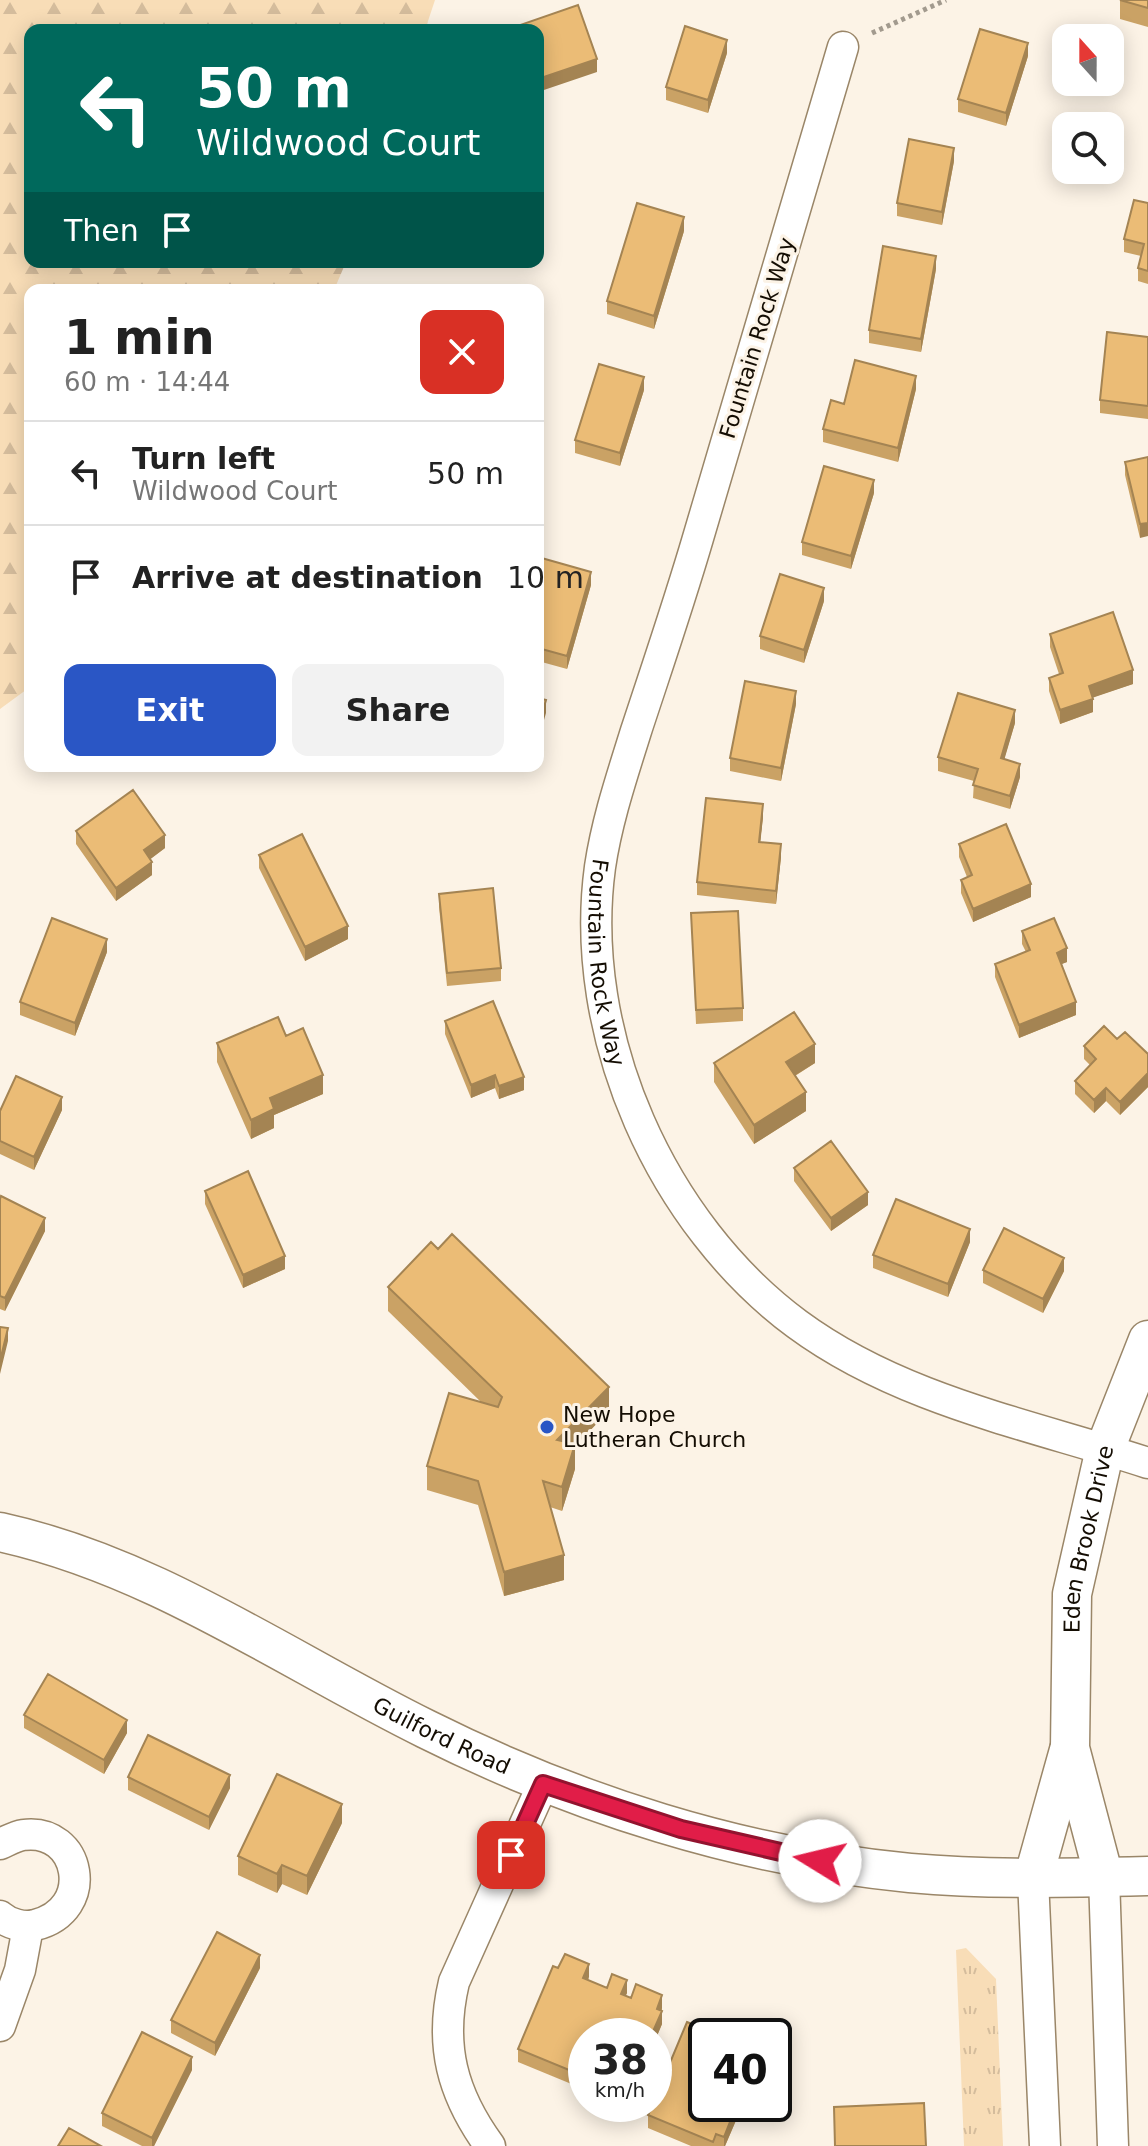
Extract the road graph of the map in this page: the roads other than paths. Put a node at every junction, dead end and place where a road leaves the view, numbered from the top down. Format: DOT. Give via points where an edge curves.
graph roads {
  1 [pos="843,47"];
  2 [pos="1148,1340"];
  3 [pos="1105,1449"];
  4 [pos="1148,1463"];
  5 [pos="0,1532"];
  6 [pos="1070,1748"];
  7 [pos="543,1784"];
  8 [pos="0,1844"];
  9 [pos="1148,1876"];
  10 [pos="1104,1877"];
  11 [pos="1033,1879"];
  12 [pos="0,1916"];
  13 [pos="28,1927"];
  14 [pos="0,2026"];
  15 [pos="490,2146"];
  16 [pos="1045,2146"];
  17 [pos="1113,2146"];
  1 -- 3 [label="street, Fountain Rock Way" via="612,806 597,914 614,1046 640,1125 691,1215 748,1283 799,1325 855,1360 920,1390 1036,1432"];
  2 -- 3 [label="street, Eden Brook Drive"];
  3 -- 4 [label="street, Fountain Rock Way"];
  3 -- 6 [label="street, Eden Brook Drive" via="1072,1594"];
  5 -- 7 [label="street, Guilford Road" via="97,1562 193,1604 424,1729"];
  6 -- 10 [label="street, Eden Brook Drive"];
  6 -- 11 [label="street, Eden Brook Drive"];
  7 -- 11 [label="street, Guilford Road" via="681,1829 790,1857 910,1873"];
  7 -- 15 [label="street" via="454,1982 447,2014 447,2052 456,2088"];
  8 -- 13 [label="street" via="22,1835 43,1836 60,1845 73,1865 76,1884 69,1906 52,1921"];
  9 -- 10 [label="street, Guilford Road"];
  10 -- 11 [label="street, Guilford Road"];
  10 -- 17 [label="street, Eden Brook Drive"];
  11 -- 16 [label="street, Eden Brook Drive"];
  12 -- 13 [label="street"];
  13 -- 14 [label="street" via="20,1970"];
}
